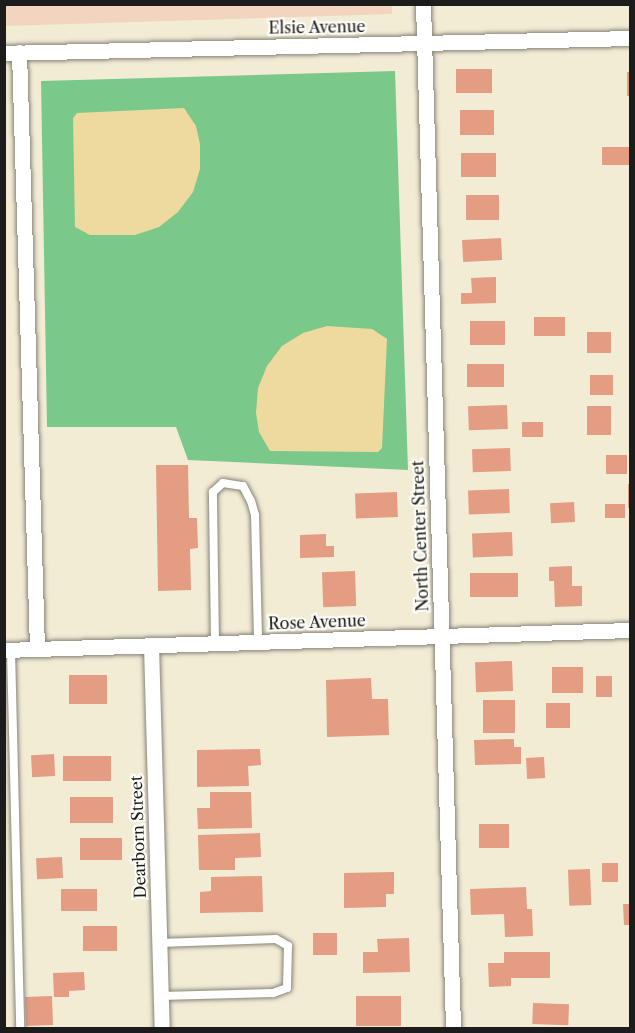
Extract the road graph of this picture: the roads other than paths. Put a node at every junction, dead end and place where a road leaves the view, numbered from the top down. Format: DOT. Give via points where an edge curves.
graph roads {
  1 [pos="423,4"];
  2 [pos="630,38"];
  3 [pos="424,42"];
  4 [pos="12,52"];
  5 [pos="630,630"];
  6 [pos="440,636"];
  7 [pos="258,642"];
  8 [pos="215,643"];
  9 [pos="151,645"];
  10 [pos="37,649"];
  11 [pos="8,650"];
  12 [pos="159,943"];
  13 [pos="161,996"];
  14 [pos="20,1029"];
  15 [pos="162,1029"];
  16 [pos="453,1029"];
  1 -- 3 [label="street, North Center Street"];
  2 -- 3 [label="street, Elsie Avenue"];
  3 -- 4 [label="street, Elsie Avenue"];
  3 -- 6 [label="street, North Center Street"];
  4 -- 10 [label="street"];
  5 -- 6 [label="street, Rose Avenue"];
  6 -- 7 [label="street, Rose Avenue"];
  6 -- 16 [label="street, North Center Street"];
  7 -- 8 [label="street, Rose Avenue"];
  7 -- 8 [label="lane" via="255,515 243,486 223,483 213,492"];
  8 -- 9 [label="street, Rose Avenue"];
  9 -- 10 [label="street, Rose Avenue"];
  9 -- 12 [label="street, Dearborn Street"];
  10 -- 11 [label="street, Rose Avenue"];
  11 -- 14 [label="lane"];
  12 -- 13 [label="street, Dearborn Street"];
  12 -- 13 [label="lane" via="276,939 288,946 287,988 273,993"];
  13 -- 15 [label="street, Dearborn Street"];
}
